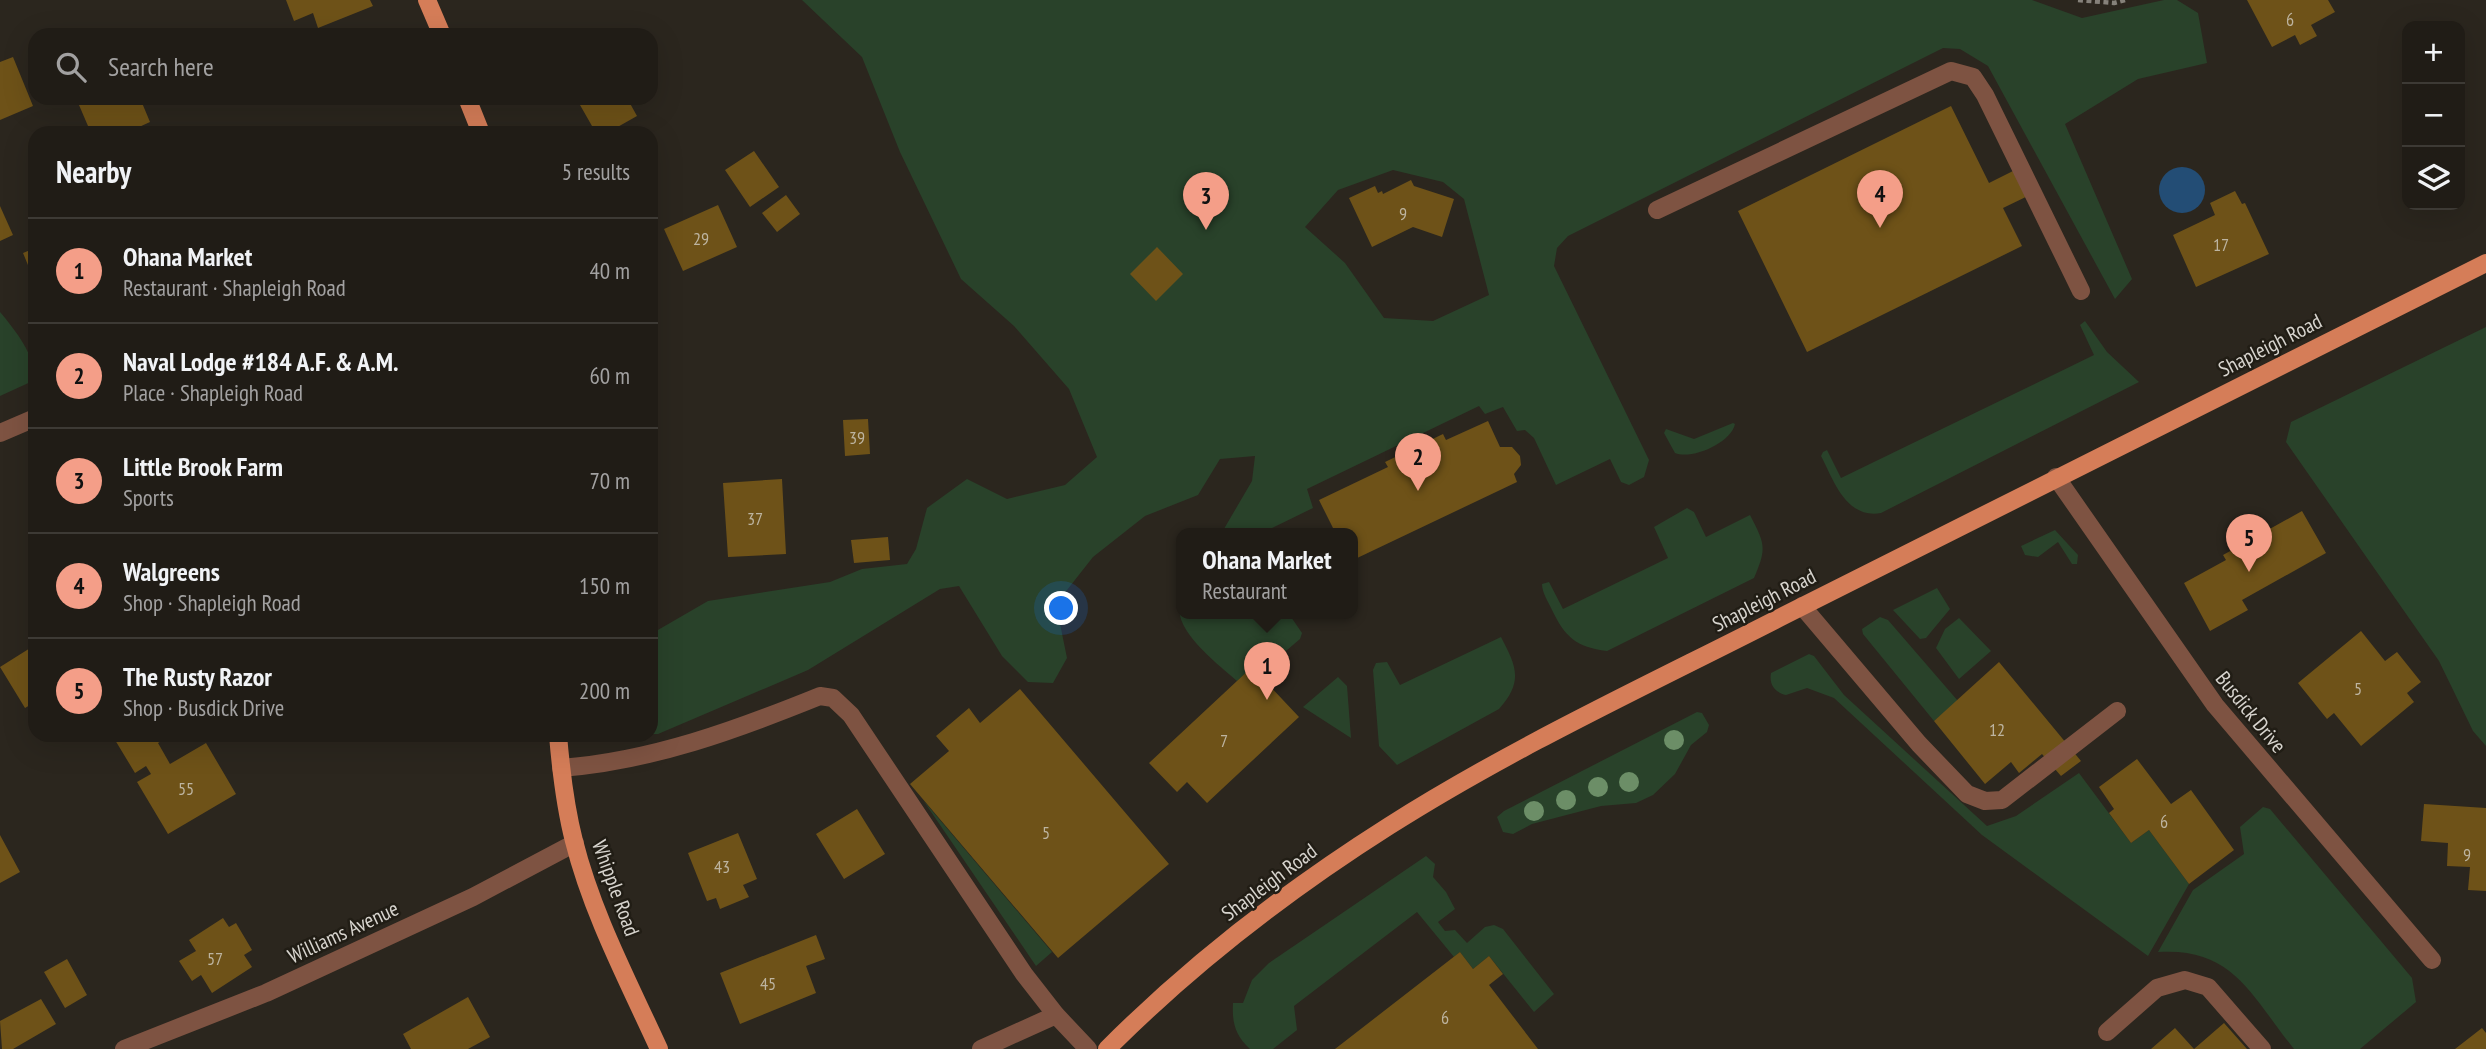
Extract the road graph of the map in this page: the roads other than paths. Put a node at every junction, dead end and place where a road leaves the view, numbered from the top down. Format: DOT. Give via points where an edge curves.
graph roads {
  1 [pos="427,0"];
  2 [pos="439,28"];
  3 [pos="470,105"];
  4 [pos="478,126"];
  5 [pos="1657,210"];
  6 [pos="2486,263"];
  7 [pos="2081,291"];
  8 [pos="28,421"];
  9 [pos="0,433"];
  10 [pos="2056,477"];
  11 [pos="1802,606"];
  12 [pos="2117,711"];
  13 [pos="559,742"];
  14 [pos="561,768"];
  15 [pos="575,844"];
  16 [pos="2432,960"];
  17 [pos="1056,1015"];
  18 [pos="2107,1032"];
  19 [pos="124,1049"];
  20 [pos="659,1049"];
  21 [pos="981,1049"];
  22 [pos="1088,1049"];
  23 [pos="1107,1049"];
  24 [pos="2262,1049"];
  1 -- 2 [label="main road"];
  3 -- 4 [label="main road"];
  5 -- 7 [label="street" via="1951,71 1973,77 1985,96"];
  6 -- 10 [label="main road, Shapleigh Road"];
  8 -- 9 [label="street"];
  10 -- 11 [label="main road, Shapleigh Road"];
  10 -- 16 [label="street, Busdick Drive" via="2215,705"];
  11 -- 12 [label="street" via="1919,744 1967,794 1985,801 2002,800"];
  11 -- 23 [label="main road, Shapleigh Road" via="1576,722 1390,825 1250,923 1165,993"];
  13 -- 14 [label="main road, Whipple Road"];
  14 -- 15 [label="main road, Whipple Road"];
  14 -- 17 [label="street" via="657,753 736,730 820,696 833,698 851,715"];
  15 -- 19 [label="street, Williams Avenue" via="266,993"];
  15 -- 20 [label="main road, Whipple Road" via="603,926"];
  17 -- 21 [label="street"];
  17 -- 22 [label="street"];
  18 -- 24 [label="street" via="2157,988 2185,980 2208,987"];
}
